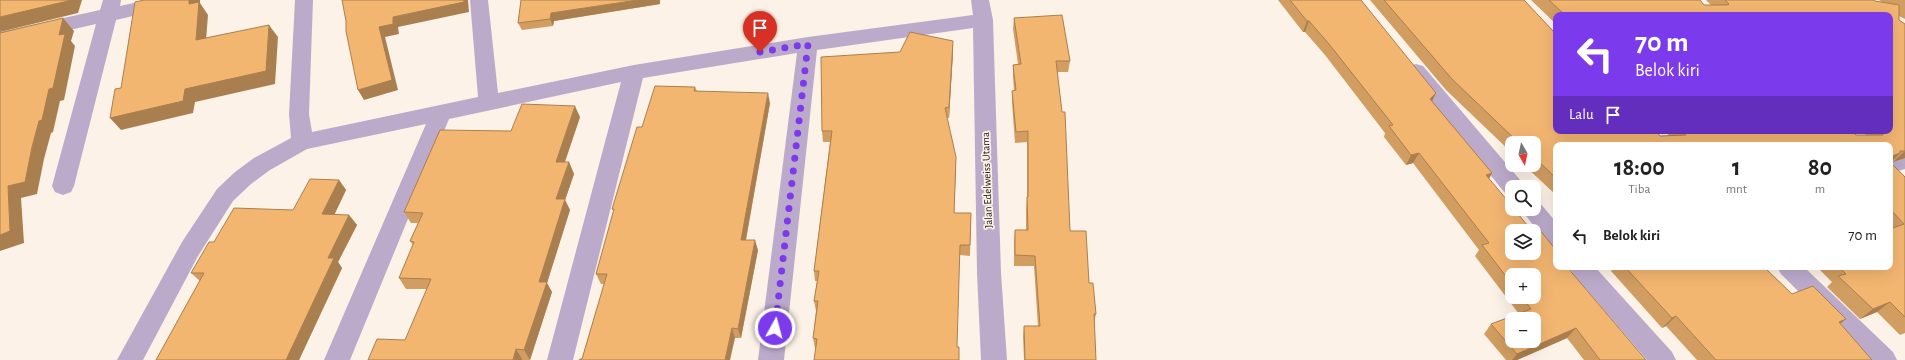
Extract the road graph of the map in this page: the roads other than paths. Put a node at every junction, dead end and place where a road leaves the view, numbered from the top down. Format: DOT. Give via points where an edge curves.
graph roads {
  1 [pos="176,0"];
  2 [pos="304,0"];
  3 [pos="479,0"];
  4 [pos="110,8"];
  5 [pos="982,10"];
  6 [pos="0,39"];
  7 [pos="808,44"];
  8 [pos="1402,54"];
  9 [pos="634,72"];
  10 [pos="489,103"];
  11 [pos="441,112"];
  12 [pos="302,142"];
  13 [pos="1905,161"];
  14 [pos="1893,164"];
  15 [pos="1893,174"];
  16 [pos="1507,180"];
  17 [pos="1905,184"];
  18 [pos="63,186"];
  19 [pos="1538,216"];
  20 [pos="1553,234"];
  21 [pos="1584,270"];
  22 [pos="1792,270"];
  23 [pos="130,360"];
  24 [pos="337,360"];
  25 [pos="560,360"];
  26 [pos="771,360"];
  27 [pos="994,360"];
  28 [pos="1663,360"];
  29 [pos="1884,360"];
  1 -- 4 [label="street"];
  2 -- 12 [label="street" via="299,114"];
  3 -- 10 [label="street"];
  4 -- 6 [label="street"];
  4 -- 18 [label="street"];
  5 -- 7 [label="street"];
  5 -- 27 [label="street, Jalan Edelweiss Utama" via="989,273"];
  7 -- 9 [label="street"];
  7 -- 26 [label="street"];
  8 -- 16 [label="street"];
  9 -- 10 [label="street"];
  9 -- 25 [label="street"];
  10 -- 11 [label="street"];
  11 -- 12 [label="street"];
  11 -- 24 [label="street"];
  12 -- 23 [label="street" via="262,164 225,195 190,249"];
  13 -- 14 [label="street"];
  15 -- 17 [label="street"];
  19 -- 20 [label="street"];
  21 -- 28 [label="street"];
  22 -- 29 [label="street"];
}
